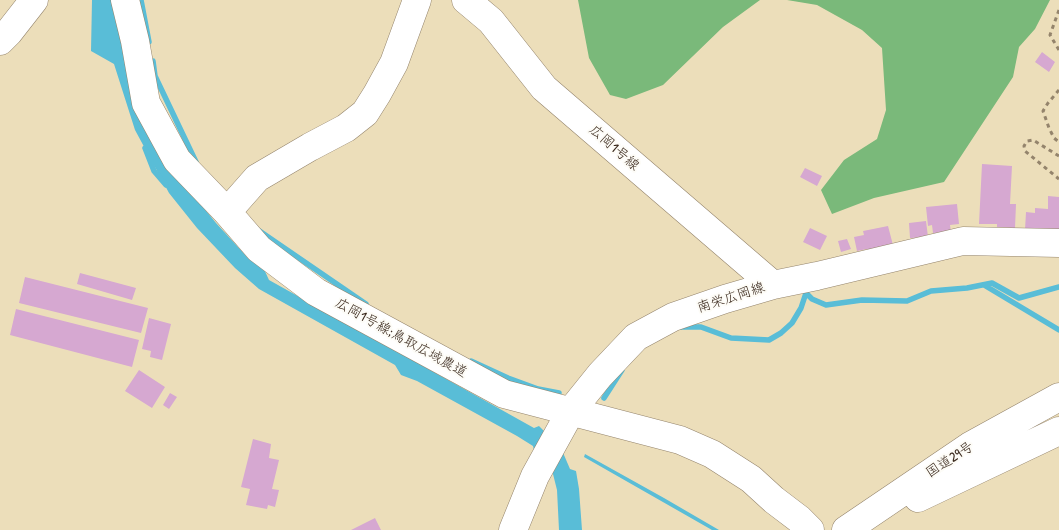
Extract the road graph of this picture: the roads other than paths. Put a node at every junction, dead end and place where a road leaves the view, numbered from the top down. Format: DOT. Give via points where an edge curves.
graph roads {
  1 [pos="34,0"];
  2 [pos="125,0"];
  3 [pos="417,0"];
  4 [pos="466,0"];
  5 [pos="0,41"];
  6 [pos="227,212"];
  7 [pos="1059,243"];
  8 [pos="773,285"];
  9 [pos="1059,397"];
  10 [pos="571,411"];
  11 [pos="1059,431"];
  12 [pos="513,530"];
  13 [pos="810,530"];
  14 [pos="846,530"];
  15 [pos="854,530"];
  1 -- 5 [label="main road"];
  2 -- 6 [label="main road, 広岡1号線;鳥取広域農道" via="146,103 177,160"];
  3 -- 6 [label="main road" via="394,63 365,113 346,128 257,178"];
  4 -- 8 [label="main road, 広岡1号線" via="491,21 544,88"];
  6 -- 10 [label="main road, 広岡1号線;鳥取広域農道" via="259,249 316,292 504,394"];
  7 -- 8 [label="main road, 南栄広岡線" via="963,241"];
  8 -- 10 [label="main road, 南栄広岡線" via="673,317 636,337"];
  9 -- 14 [label="main road, 国道29号" via="970,446"];
  10 -- 12 [label="main road, 南栄広岡線" via="535,476"];
  10 -- 13 [label="main road, 広岡1号線;鳥取広域農道" via="680,440 712,454 751,479"];
  11 -- 15 [label="main road, 国道29号"];
}
